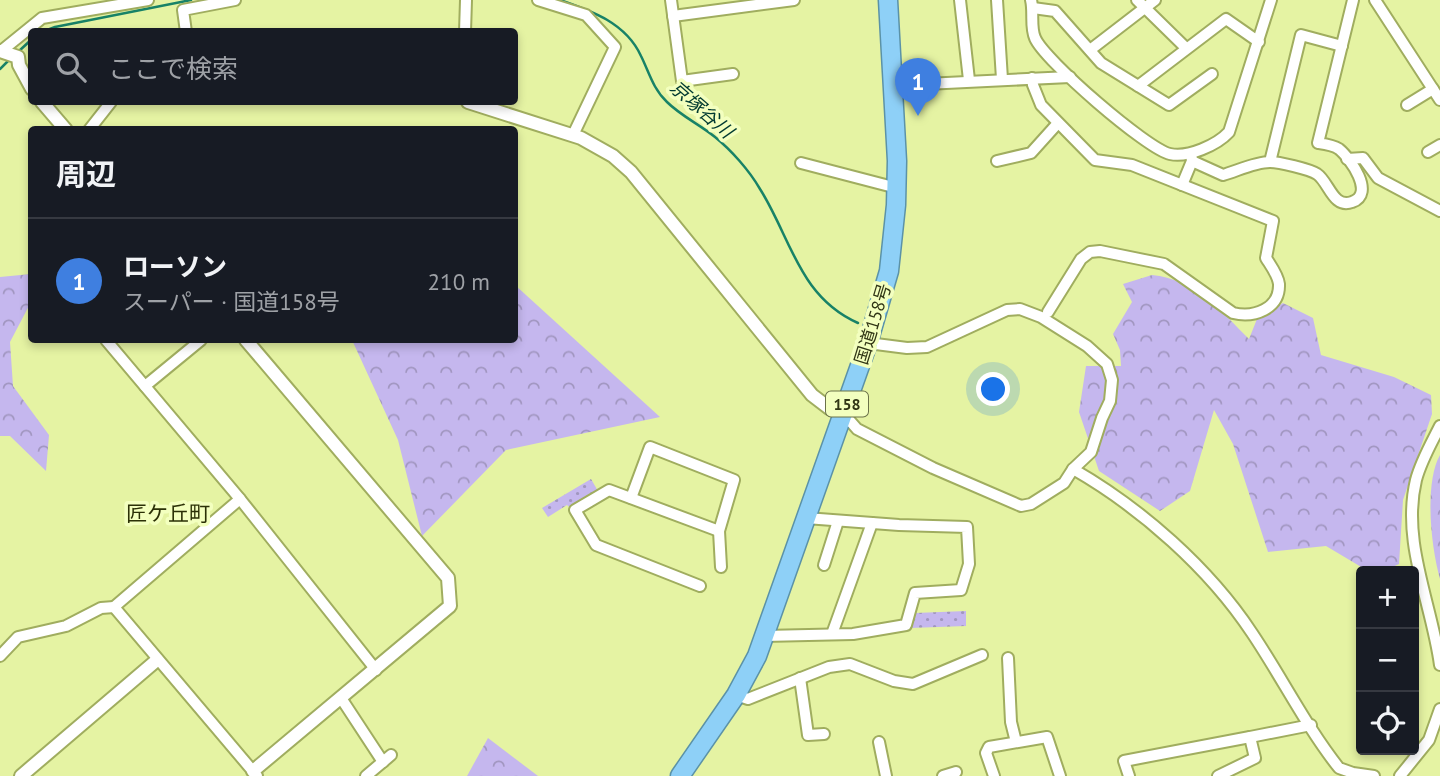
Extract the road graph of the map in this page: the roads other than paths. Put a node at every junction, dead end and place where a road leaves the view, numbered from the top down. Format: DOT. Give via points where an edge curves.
graph roads {
  1 [pos="148,0"];
  2 [pos="235,0"];
  3 [pos="466,0"];
  4 [pos="538,0"];
  5 [pos="579,0"];
  6 [pos="671,0"];
  7 [pos="794,0"];
  8 [pos="888,0"];
  9 [pos="960,0"];
  10 [pos="997,0"];
  11 [pos="1155,0"];
  12 [pos="1270,0"];
  13 [pos="1353,0"];
  14 [pos="1375,0"];
  15 [pos="1032,4"];
  16 [pos="1140,4"];
  17 [pos="573,12"];
  18 [pos="673,16"];
  19 [pos="30,28"];
  20 [pos="185,28"];
  21 [pos="465,28"];
  22 [pos="28,30"];
  23 [pos="1259,42"];
  24 [pos="1342,46"];
  25 [pos="1186,48"];
  26 [pos="1090,50"];
  27 [pos="2,52"];
  28 [pos="24,58"];
  29 [pos="733,74"];
  30 [pos="1212,74"];
  31 [pos="1070,76"];
  32 [pos="1032,78"];
  33 [pos="1002,79"];
  34 [pos="969,80"];
  35 [pos="893,83"];
  36 [pos="1138,86"];
  37 [pos="1433,89"];
  38 [pos="1440,100"];
  39 [pos="45,105"];
  40 [pos="109,105"];
  41 [pos="481,105"];
  42 [pos="1407,105"];
  43 [pos="1058,122"];
  44 [pos="63,126"];
  45 [pos="92,126"];
  46 [pos="573,135"];
  47 [pos="1440,145"];
  48 [pos="1428,152"];
  49 [pos="1191,157"];
  50 [pos="1346,159"];
  51 [pos="997,161"];
  52 [pos="1270,162"];
  53 [pos="801,163"];
  54 [pos="1182,185"];
  55 [pos="897,188"];
  56 [pos="1440,211"];
  57 [pos="1048,312"];
  58 [pos="868,342"];
  59 [pos="109,343"];
  60 [pos="197,343"];
  61 [pos="249,343"];
  62 [pos="145,386"];
  63 [pos="843,413"];
  64 [pos="1440,426"];
  65 [pos="1073,469"];
  66 [pos="631,498"];
  67 [pos="240,499"];
  68 [pos="806,518"];
  69 [pos="838,521"];
  70 [pos="872,523"];
  71 [pos="719,531"];
  72 [pos="824,565"];
  73 [pos="721,567"];
  74 [pos="700,586"];
  75 [pos="114,607"];
  76 [pos="832,634"];
  77 [pos="764,636"];
  78 [pos="982,655"];
  79 [pos="0,656"];
  80 [pos="1008,658"];
  81 [pos="157,660"];
  82 [pos="1440,664"];
  83 [pos="376,670"];
  84 [pos="800,678"];
  85 [pos="736,695"];
  86 [pos="341,698"];
  87 [pos="1440,709"];
  88 [pos="1311,725"];
  89 [pos="824,734"];
  90 [pos="1250,737"];
  91 [pos="879,742"];
  92 [pos="1016,743"];
  93 [pos="956,772"];
  94 [pos="1338,772"];
  95 [pos="255,774"];
  96 [pos="1222,775"];
  97 [pos="21,776"];
  98 [pos="366,776"];
  99 [pos="680,776"];
  100 [pos="886,776"];
  101 [pos="943,776"];
  102 [pos="994,776"];
  103 [pos="1060,776"];
  104 [pos="1129,776"];
  105 [pos="1374,776"];
  106 [pos="1400,776"];
  1 -- 19 [label="street" via="42,18"];
  2 -- 20 [label="street" via="183,10"];
  3 -- 21 [label="street"];
  4 -- 17 [label="street"];
  5 -- 17 [label="street"];
  6 -- 18 [label="street"];
  7 -- 18 [label="street"];
  8 -- 35 [label="highway, 国道158号 / 158"];
  9 -- 34 [label="street"];
  10 -- 33 [label="street"];
  11 -- 16 [label="street"];
  12 -- 23 [label="street"];
  13 -- 24 [label="street"];
  14 -- 37 [label="street"];
  15 -- 26 [label="street" via="1055,11"];
  15 -- 31 [label="street" via="1034,38"];
  16 -- 25 [label="street"];
  16 -- 26 [label="street"];
  17 -- 46 [label="street" via="586,15 615,47"];
  18 -- 29 [label="street" via="682,81"];
  22 -- 27 [label="street"];
  23 -- 25 [label="street" via="1226,19"];
  23 -- 49 [label="street" via="1229,132"];
  24 -- 50 [label="street" via="1318,143 1339,149"];
  24 -- 52 [label="street" via="1301,35"];
  25 -- 36 [label="street"];
  26 -- 36 [label="street" via="1101,63"];
  27 -- 28 [label="street"];
  30 -- 36 [label="street" via="1169,105"];
  31 -- 32 [label="street"];
  31 -- 49 [label="street" via="1108,111 1166,153"];
  32 -- 33 [label="street"];
  32 -- 43 [label="street" via="1041,105"];
  33 -- 34 [label="street"];
  34 -- 35 [label="street"];
  35 -- 55 [label="highway, 国道158号 / 158"];
  37 -- 38 [label="street"];
  37 -- 42 [label="street"];
  39 -- 44 [label="street"];
  40 -- 45 [label="street"];
  41 -- 46 [label="street"];
  43 -- 51 [label="street" via="1031,153"];
  43 -- 54 [label="street" via="1095,160 1132,165"];
  46 -- 63 [label="street" via="613,156 631,172 812,395"];
  47 -- 48 [label="street"];
  49 -- 52 [label="street" via="1223,175"];
  49 -- 54 [label="street"];
  50 -- 52 [label="street" via="1363,183 1360,195 1351,203 1337,200 1314,173"];
  50 -- 56 [label="street" via="1363,158 1378,178"];
  53 -- 55 [label="street"];
  54 -- 57 [label="street" via="1273,221 1266,258 1279,282 1276,298 1268,307 1252,315 1233,313 1164,264 1100,251 1081,259"];
  55 -- 58 [label="highway, 国道158号 / 158" via="888,271"];
  58 -- 63 [label="highway, 国道158号 / 158"];
  58 -- 65 [label="street" via="928,347 1007,310 1020,309 1041,317 1100,357 1112,380 1110,401 1091,452"];
  59 -- 62 [label="street"];
  60 -- 62 [label="street"];
  61 -- 83 [label="street" via="448,578 450,606"];
  62 -- 67 [label="street"];
  63 -- 65 [label="street" via="868,435 1021,506 1064,483"];
  63 -- 68 [label="highway, 国道158号 / 158"];
  64 -- 82 [label="street" via="1421,465 1412,514"];
  65 -- 88 [label="street" via="1098,483 1186,554 1250,630"];
  66 -- 71 [label="street"];
  66 -- 71 [label="street" via="650,447 734,480"];
  66 -- 74 [label="street" via="609,490 575,510 596,545"];
  67 -- 75 [label="street"];
  67 -- 83 [label="street"];
  68 -- 69 [label="street"];
  68 -- 77 [label="highway, 国道158号 / 158"];
  69 -- 70 [label="street"];
  69 -- 72 [label="street"];
  70 -- 76 [label="street"];
  70 -- 76 [label="street" via="967,527 969,564 961,590 915,593 906,625"];
  71 -- 73 [label="street"];
  75 -- 79 [label="street" via="101,608 65,626 18,637"];
  75 -- 81 [label="street"];
  76 -- 77 [label="street"];
  77 -- 85 [label="highway, 国道158号 / 158"];
  78 -- 84 [label="street" via="914,684 850,664"];
  80 -- 92 [label="street"];
  81 -- 95 [label="street"];
  81 -- 97 [label="street"];
  83 -- 86 [label="street"];
  84 -- 85 [label="street" via="748,699"];
  84 -- 89 [label="street" via="808,735"];
  85 -- 99 [label="highway, 国道158号 / 158"];
  86 -- 95 [label="street"];
  86 -- 98 [label="street" via="387,759"];
  87 -- 106 [label="street" via="1429,740"];
  88 -- 90 [label="street"];
  88 -- 94 [label="street"];
  90 -- 96 [label="street" via="1255,758"];
  90 -- 104 [label="street" via="1124,761"];
  91 -- 100 [label="street"];
  92 -- 102 [label="street" via="989,747 986,753"];
  92 -- 103 [label="street" via="1047,737"];
  93 -- 101 [label="street"];
  94 -- 105 [label="street"];
}
